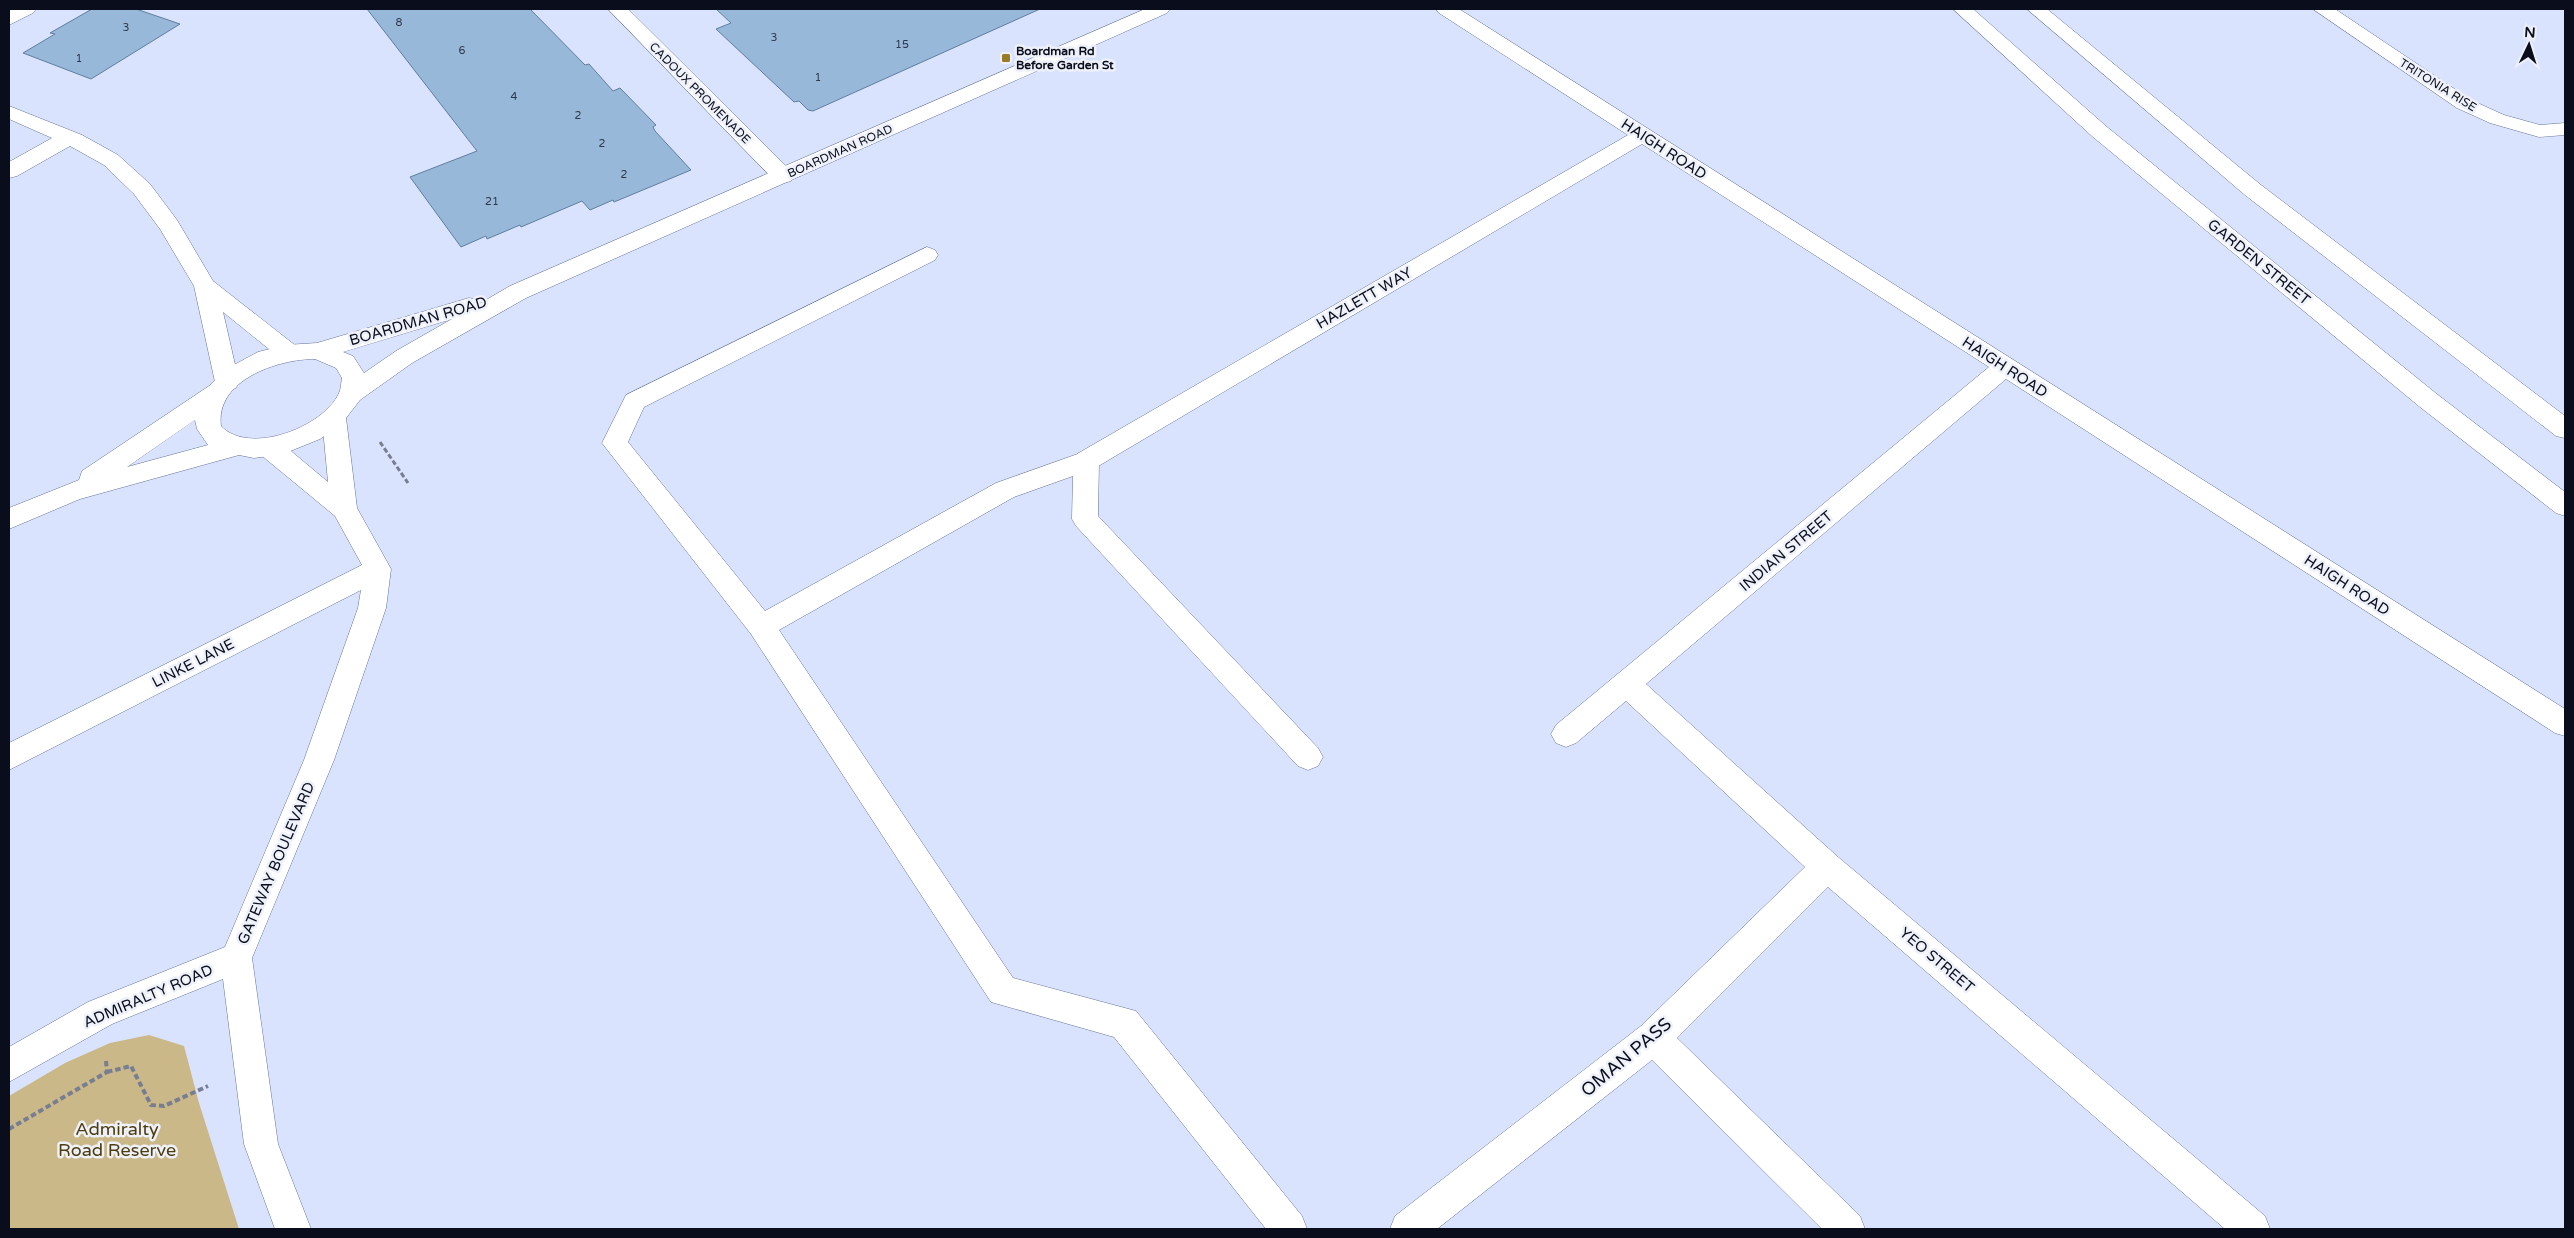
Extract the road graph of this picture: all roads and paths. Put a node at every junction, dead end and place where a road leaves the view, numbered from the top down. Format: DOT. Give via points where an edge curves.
graph roads {
  1 [pos="26,9"];
  2 [pos="617,9"];
  3 [pos="1160,9"];
  4 [pos="1446,9"];
  5 [pos="1962,9"];
  6 [pos="2036,9"];
  7 [pos="2323,9"];
  8 [pos="9,19"];
  9 [pos="9,112"];
  10 [pos="2565,129"];
  11 [pos="1642,135"];
  12 [pos="68,138"];
  13 [pos="9,171"];
  14 [pos="783,176"];
  15 [pos="927,255"];
  16 [pos="204,286"];
  17 [pos="518,292"];
  18 [pos="317,350"];
  19 [pos="288,352"];
  20 [pos="2005,367"];
  21 [pos="222,388"];
  22 [pos="352,394"];
  23 [pos="334,418"];
  24 [pos="2565,429"];
  25 [pos="381,444"];
  26 [pos="234,447"];
  27 [pos="270,448"];
  28 [pos="1086,461"];
  29 [pos="408,483"];
  30 [pos="73,491"];
  31 [pos="2565,506"];
  32 [pos="344,509"];
  33 [pos="9,519"];
  34 [pos="378,569"];
  35 [pos="761,626"];
  36 [pos="1627,684"];
  37 [pos="2565,724"];
  38 [pos="1566,734"];
  39 [pos="9,757"];
  40 [pos="1308,757"];
  41 [pos="1827,867"];
  42 [pos="236,958"];
  43 [pos="1653,1038"];
  44 [pos="9,1065"];
  45 [pos="249,1068"];
  46 [pos="107,1072"];
  47 [pos="293,1229"];
  48 [pos="1289,1229"];
  49 [pos="1408,1229"];
  50 [pos="1847,1229"];
  51 [pos="2252,1229"];
  1 -- 8 [label="street"];
  2 -- 14 [label="street, CADOUX PROMENADE"];
  3 -- 14 [label="street, BOARDMAN ROAD"];
  4 -- 11 [label="street, HAIGH ROAD"];
  5 -- 31 [label="street, GARDEN STREET" via="2100,132 2428,401"];
  6 -- 24 [label="street" via="2253,190"];
  7 -- 10 [label="street, TRITONIA RISE" via="2464,104 2497,120 2539,131"];
  9 -- 12 [label="street"];
  11 -- 20 [label="street, HAIGH ROAD"];
  11 -- 28 [label="street, HAZLETT WAY"];
  12 -- 13 [label="street"];
  12 -- 16 [label="street" via="111,160 142,188 169,225"];
  14 -- 17 [label="street, BOARDMAN ROAD"];
  15 -- 35 [label="street" via="635,400 615,443"];
  16 -- 19 [label="street"];
  16 -- 21 [label="street"];
  17 -- 18 [label="street, BOARDMAN ROAD"];
  17 -- 22 [label="street, BOARDMAN ROAD" via="404,357"];
  18 -- 19 [label="street, BOARDMAN ROAD"];
  18 -- 22 [label="street, BOARDMAN ROAD" via="345,360 355,381"];
  19 -- 21 [label="street, BOARDMAN ROAD" via="265,358 244,369"];
  20 -- 36 [label="street, INDIAN STREET"];
  20 -- 37 [label="street, HAIGH ROAD"];
  21 -- 26 [label="street" via="208,410 208,426 218,439"];
  21 -- 30 [label="street, BOARDMAN ROAD"];
  22 -- 23 [label="street, BOARDMAN ROAD"];
  23 -- 27 [label="street, BOARDMAN ROAD" via="294,442"];
  23 -- 32 [label="street"];
  25 -- 29 [label="path"];
  26 -- 27 [label="street, BOARDMAN ROAD"];
  26 -- 30 [label="street, BOARDMAN ROAD"];
  27 -- 32 [label="street"];
  28 -- 35 [label="street, HAZLETT WAY" via="1005,490"];
  28 -- 40 [label="street" via="1085,519"];
  30 -- 33 [label="street, BOARDMAN ROAD"];
  32 -- 34 [label="street"];
  34 -- 39 [label="street, LINKE LANE"];
  34 -- 42 [label="street, GATEWAY BOULEVARD" via="372,608 319,760"];
  35 -- 48 [label="street" via="1003,991 1124,1023"];
  36 -- 38 [label="street, INDIAN STREET"];
  36 -- 41 [label="street, YEO STREET"];
  41 -- 43 [label="street, OMAN PASS"];
  41 -- 51 [label="street, YEO STREET"];
  42 -- 44 [label="street, ADMIRALTY ROAD" via="100,1013"];
  42 -- 45 [label="street, GATEWAY BOULEVARD"];
  43 -- 49 [label="street, OMAN PASS"];
  43 -- 50 [label="street"];
  45 -- 46 [label="path" via="164,1106 151,1105 131,1066"];
  45 -- 47 [label="street, GATEWAY BOULEVARD" via="261,1144"];
}
